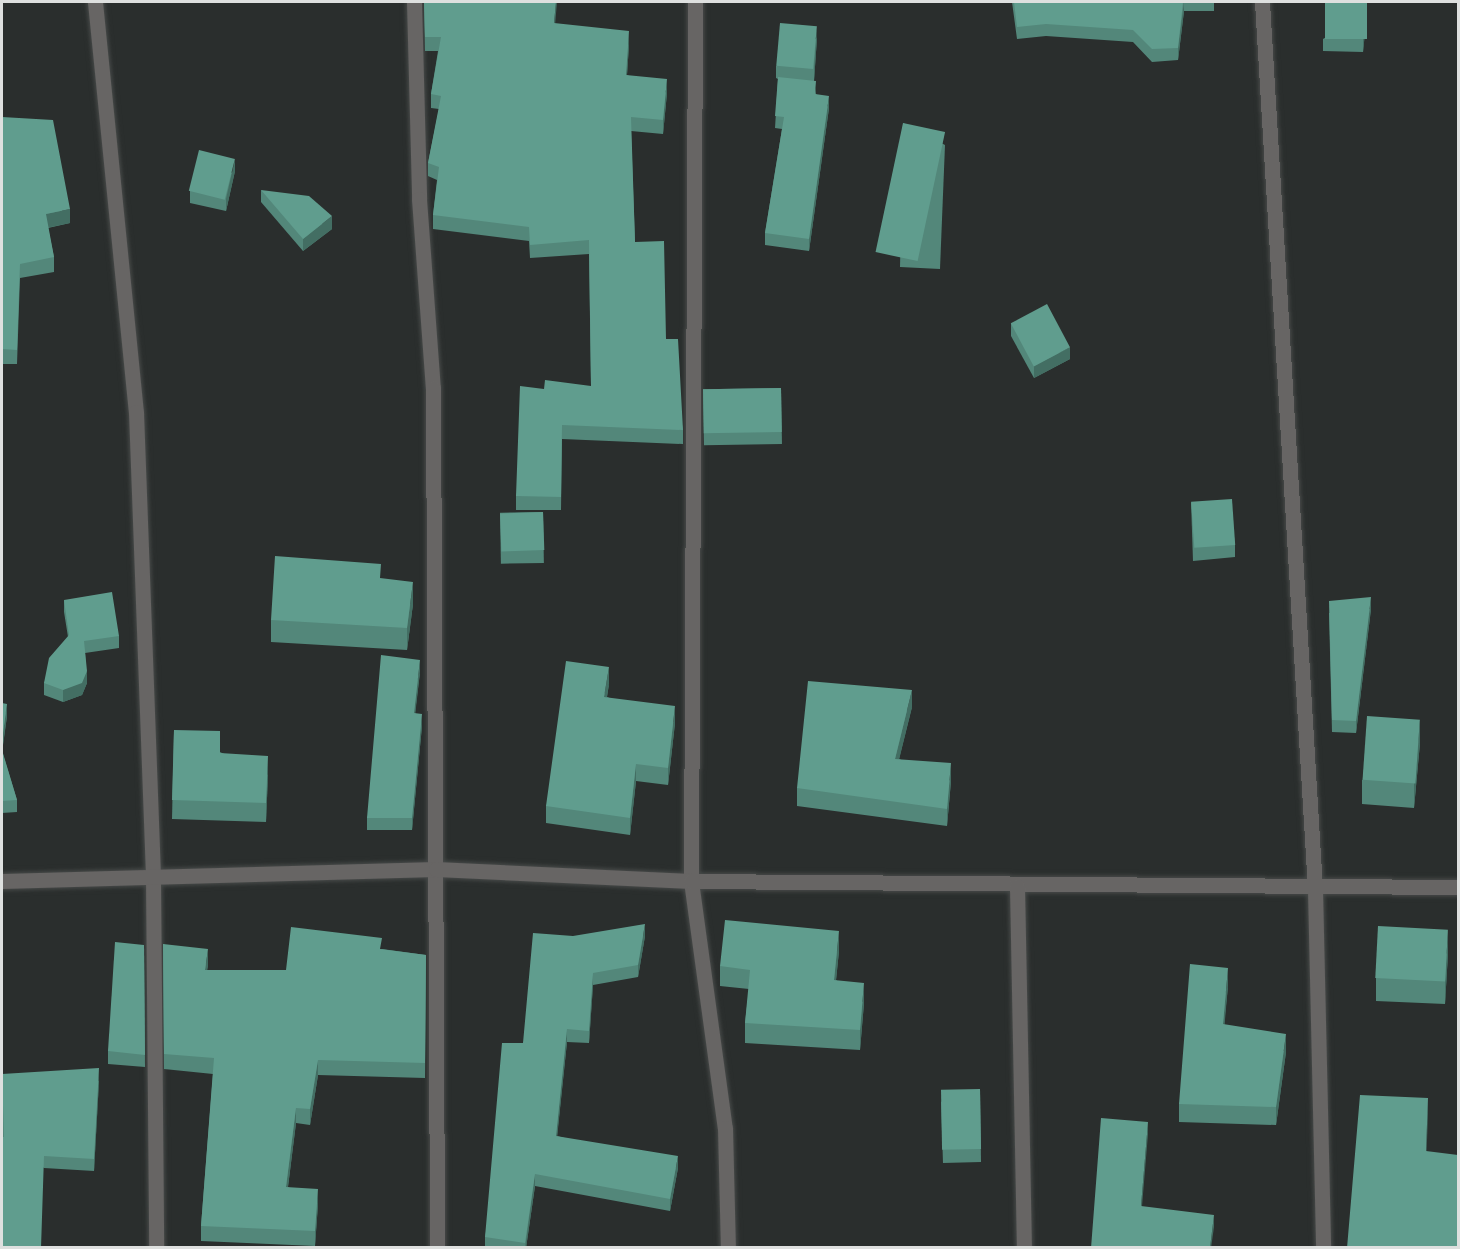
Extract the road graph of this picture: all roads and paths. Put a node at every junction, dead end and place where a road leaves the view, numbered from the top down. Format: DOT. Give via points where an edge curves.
graph roads {
  1 [pos="94,2"];
  2 [pos="414,2"];
  3 [pos="695,2"];
  4 [pos="1262,2"];
  5 [pos="436,869"];
  6 [pos="153,878"];
  7 [pos="2,881"];
  8 [pos="691,881"];
  9 [pos="1017,886"];
  10 [pos="1458,887"];
  11 [pos="1315,889"];
  12 [pos="156,1248"];
  13 [pos="437,1248"];
  14 [pos="728,1248"];
  15 [pos="1024,1248"];
  16 [pos="1323,1248"];
  1 -- 6 [label="street" via="136,412"];
  2 -- 5 [label="street" via="418,199 433,388"];
  3 -- 8 [label="street"];
  4 -- 11 [label="street"];
  5 -- 6 [label="street"];
  5 -- 8 [label="street"];
  5 -- 13 [label="street"];
  6 -- 7 [label="street"];
  6 -- 12 [label="street"];
  8 -- 9 [label="street"];
  8 -- 14 [label="street" via="725,1128"];
  9 -- 11 [label="street"];
  9 -- 15 [label="street"];
  10 -- 11 [label="street"];
  11 -- 16 [label="street"];
}
